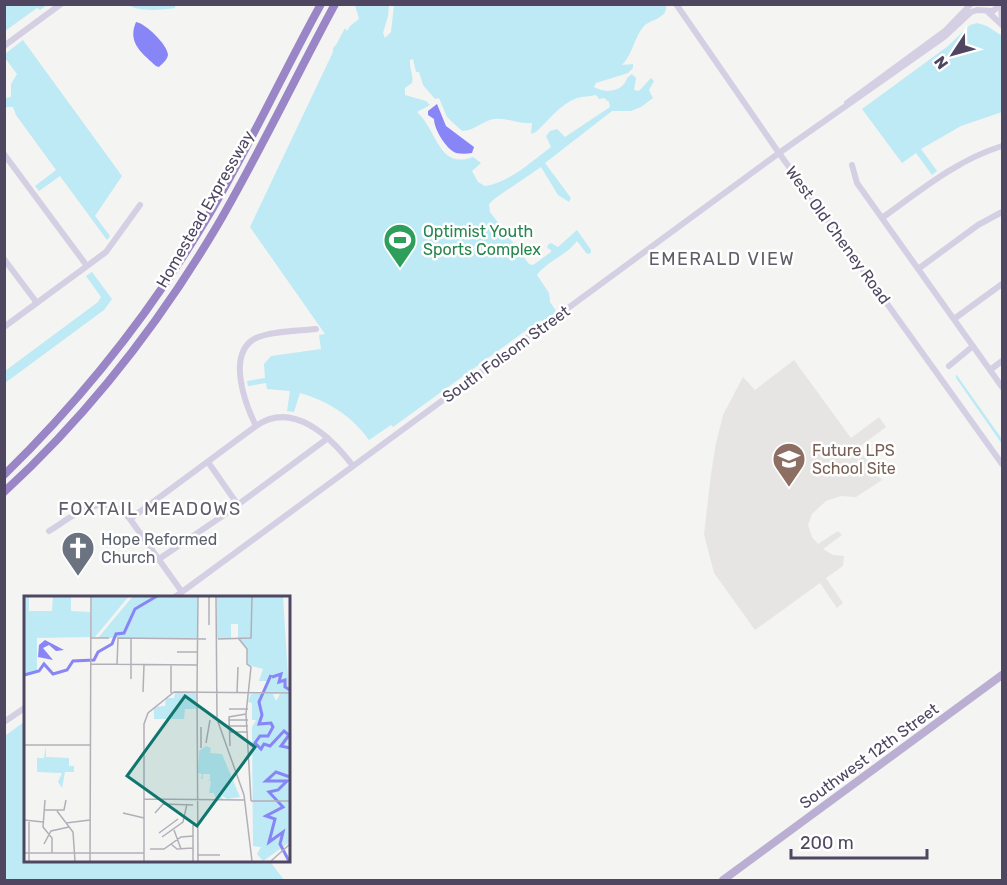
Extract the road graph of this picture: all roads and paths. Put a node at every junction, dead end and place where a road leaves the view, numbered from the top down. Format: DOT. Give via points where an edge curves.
graph roads {
  1 [pos="61,4"];
  2 [pos="321,4"];
  3 [pos="335,4"];
  4 [pos="676,4"];
  5 [pos="971,4"];
  6 [pos="1001,5"];
  7 [pos="984,8"];
  8 [pos="1002,19"];
  9 [pos="1002,25"];
  10 [pos="4,46"];
  11 [pos="837,112"];
  12 [pos="1002,146"];
  13 [pos="779,153"];
  14 [pos="4,154"];
  15 [pos="852,165"];
  16 [pos="140,205"];
  17 [pos="1002,212"];
  18 [pos="882,218"];
  19 [pos="4,259"];
  20 [pos="87,266"];
  21 [pos="918,269"];
  22 [pos="1002,284"];
  23 [pos="37,303"];
  24 [pos="954,319"];
  25 [pos="4,327"];
  26 [pos="316,329"];
  27 [pos="973,346"];
  28 [pos="1002,361"];
  29 [pos="949,366"];
  30 [pos="990,370"];
  31 [pos="1002,387"];
  32 [pos="256,426"];
  33 [pos="328,438"];
  34 [pos="208,462"];
  35 [pos="1002,464"];
  36 [pos="353,466"];
  37 [pos="4,475"];
  38 [pos="4,492"];
  39 [pos="238,505"];
  40 [pos="130,519"];
  41 [pos="49,531"];
  42 [pos="159,559"];
  43 [pos="182,592"];
  44 [pos="176,596"];
  45 [pos="1002,675"];
  46 [pos="24,708"];
  47 [pos="4,722"];
  48 [pos="723,880"];
  1 -- 10 [label="street"];
  2 -- 37 [label="highway, Homestead Expressway" via="209,215 170,276 97,375"];
  3 -- 38 [label="highway, Homestead Expressway" via="232,200 176,290 93,399"];
  4 -- 13 [label="street, West Old Cheney Road"];
  5 -- 11 [label="street, South Folsom Street" via="945,30"];
  6 -- 7 [label="street, South Folsom Street" via="993,11"];
  6 -- 8 [label="street"];
  7 -- 9 [label="street"];
  7 -- 11 [label="street, South Folsom Street" via="970,12 944,37"];
  11 -- 13 [label="street, South Folsom Street"];
  12 -- 18 [label="street" via="953,167"];
  13 -- 35 [label="street, West Old Cheney Road"];
  13 -- 36 [label="street, South Folsom Street"];
  14 -- 20 [label="street"];
  15 -- 18 [label="street" via="857,183"];
  16 -- 20 [label="street" via="106,252"];
  17 -- 21 [label="street"];
  18 -- 21 [label="street"];
  19 -- 23 [label="street"];
  20 -- 23 [label="street"];
  21 -- 24 [label="street"];
  22 -- 24 [label="street"];
  23 -- 25 [label="street"];
  24 -- 27 [label="street"];
  26 -- 32 [label="street" via="258,337 244,349 239,365 241,381"];
  27 -- 29 [label="street"];
  27 -- 30 [label="street"];
  28 -- 30 [label="street"];
  30 -- 31 [label="street"];
  32 -- 33 [label="street" via="269,418 285,417"];
  32 -- 34 [label="street"];
  33 -- 36 [label="street"];
  33 -- 39 [label="street"];
  34 -- 39 [label="street"];
  34 -- 40 [label="street"];
  36 -- 43 [label="street, South Folsom Street"];
  39 -- 42 [label="street"];
  40 -- 41 [label="street" via="115,507 93,505"];
  40 -- 42 [label="street"];
  42 -- 43 [label="street"];
  43 -- 44 [label="street, South Folsom Street"];
  45 -- 48 [label="main road, Southwest 12th Street"];
  46 -- 47 [label="street"];
}
